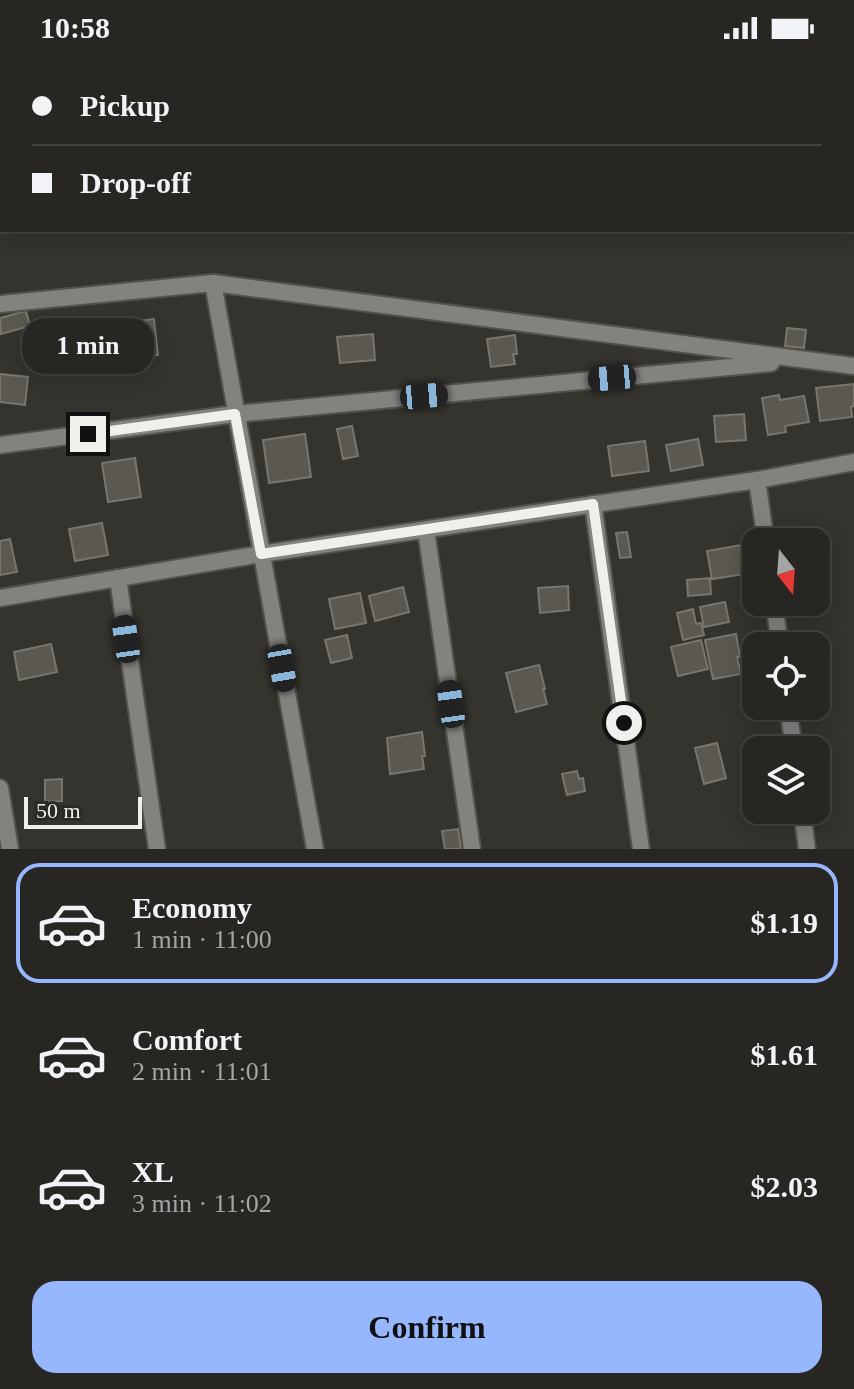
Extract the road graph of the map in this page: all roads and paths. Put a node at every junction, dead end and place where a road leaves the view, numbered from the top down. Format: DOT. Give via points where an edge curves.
graph roads {
  1 [pos="213,283"];
  2 [pos="0,304"];
  3 [pos="800,360"];
  4 [pos="854,366"];
  5 [pos="235,414"];
  6 [pos="0,445"];
  7 [pos="854,462"];
  8 [pos="757,480"];
  9 [pos="593,504"];
  10 [pos="764,528"];
  11 [pos="426,530"];
  12 [pos="261,554"];
  13 [pos="118,578"];
  14 [pos="0,598"];
  15 [pos="0,788"];
  16 [pos="804,824"];
  17 [pos="10,849"];
  18 [pos="157,849"];
  19 [pos="315,849"];
  20 [pos="472,849"];
  21 [pos="641,849"];
  22 [pos="807,849"];
  1 -- 2 [label="street"];
  1 -- 3 [label="street"];
  1 -- 5 [label="street"];
  3 -- 4 [label="street"];
  3 -- 5 [label="street"];
  5 -- 6 [label="street"];
  5 -- 12 [label="street"];
  7 -- 8 [label="street"];
  8 -- 9 [label="street"];
  8 -- 10 [label="street"];
  9 -- 11 [label="street"];
  9 -- 21 [label="street"];
  11 -- 12 [label="street"];
  11 -- 20 [label="street"];
  12 -- 13 [label="street"];
  12 -- 19 [label="street"];
  13 -- 14 [label="street"];
  13 -- 18 [label="street"];
  15 -- 17 [label="street"];
  16 -- 22 [label="street"];
}
